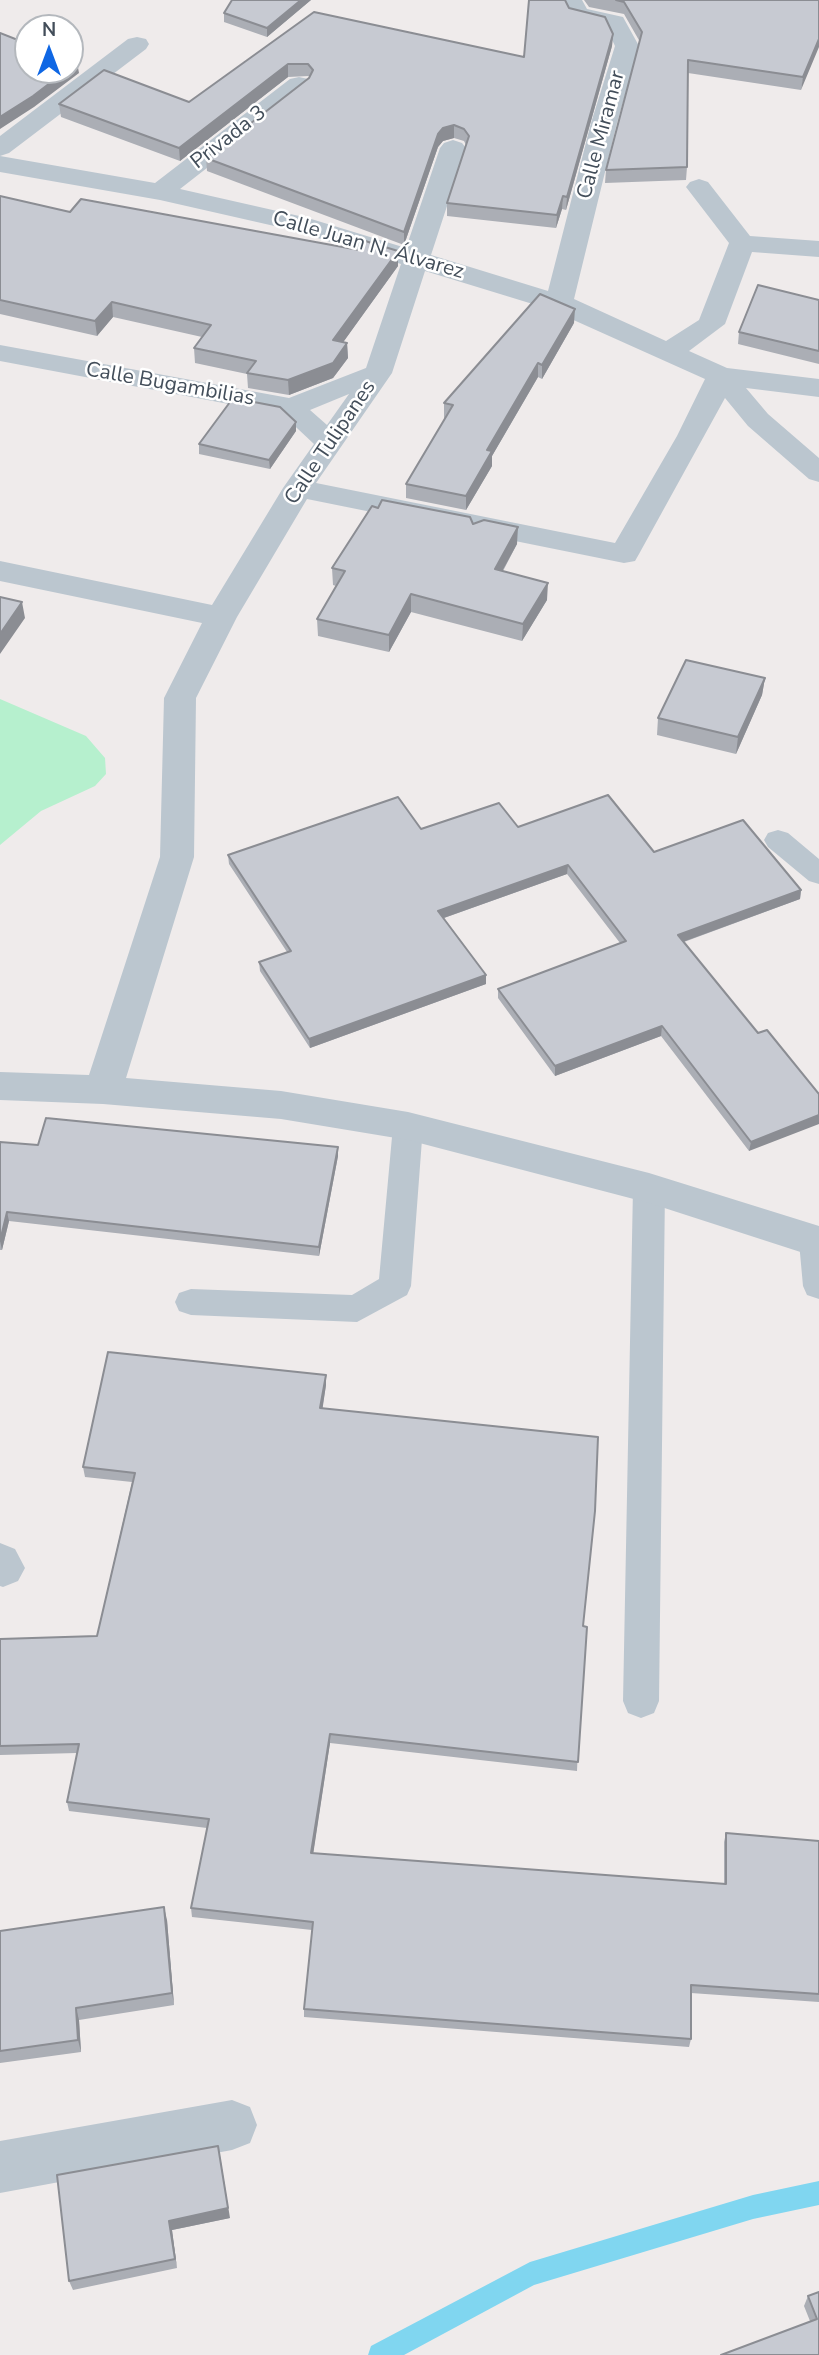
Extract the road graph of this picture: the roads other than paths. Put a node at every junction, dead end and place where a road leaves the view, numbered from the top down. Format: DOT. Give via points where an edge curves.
graph roads {
  1 [pos="570,0"];
  2 [pos="137,44"];
  3 [pos="299,84"];
  4 [pos="0,148"];
  5 [pos="453,148"];
  6 [pos="0,164"];
  7 [pos="699,187"];
  8 [pos="160,192"];
  9 [pos="742,243"];
  10 [pos="819,249"];
  11 [pos="416,258"];
  12 [pos="559,303"];
  13 [pos="670,351"];
  14 [pos="0,353"];
  15 [pos="378,373"];
  16 [pos="721,376"];
  17 [pos="819,388"];
  18 [pos="291,407"];
  19 [pos="328,442"];
  20 [pos="819,473"];
  21 [pos="298,488"];
  22 [pos="0,572"];
  23 [pos="221,617"];
  24 [pos="778,840"];
  25 [pos="819,874"];
  26 [pos="0,1086"];
  27 [pos="103,1090"];
  28 [pos="408,1126"];
  29 [pos="649,1188"];
  30 [pos="817,1242"];
  31 [pos="819,1286"];
  32 [pos="191,1302"];
  33 [pos="641,1701"];
  34 [pos="233,2124"];
  35 [pos="0,2167"];
  1 -- 12 [label="street, Calle Miramar" via="579,14 615,22 627,46"];
  2 -- 4 [label="street"];
  3 -- 8 [label="street, Privada 3"];
  5 -- 11 [label="street, Calle Tulipanes"];
  6 -- 8 [label="street, Calle Juan N. Álvarez"];
  7 -- 9 [label="street"];
  8 -- 11 [label="street, Calle Juan N. Álvarez" via="299,224"];
  9 -- 10 [label="street"];
  9 -- 13 [label="street" via="711,324"];
  11 -- 12 [label="street, Calle Juan N. Álvarez"];
  11 -- 15 [label="street, Calle Tulipanes"];
  12 -- 13 [label="street, Calle Juan N. Álvarez"];
  13 -- 16 [label="street, Calle Juan N. Álvarez"];
  14 -- 18 [label="street, Calle Bugambilias"];
  15 -- 18 [label="street"];
  15 -- 19 [label="street, Calle Tulipanes"];
  16 -- 17 [label="street"];
  16 -- 20 [label="street" via="758,420"];
  16 -- 21 [label="street" via="624,554"];
  18 -- 19 [label="street"];
  19 -- 21 [label="street, Calle Tulipanes"];
  21 -- 23 [label="street, Calle Tulipanes"];
  22 -- 23 [label="street"];
  23 -- 27 [label="street, Calle Tulipanes" via="180,698 177,857"];
  24 -- 25 [label="lane"];
  26 -- 27 [label="street"];
  27 -- 28 [label="street" via="281,1105"];
  28 -- 29 [label="street"];
  28 -- 32 [label="lane" via="395,1286 357,1309"];
  29 -- 30 [label="street"];
  29 -- 33 [label="lane"];
  30 -- 31 [label="lane"];
  34 -- 35 [label="street"];
}
